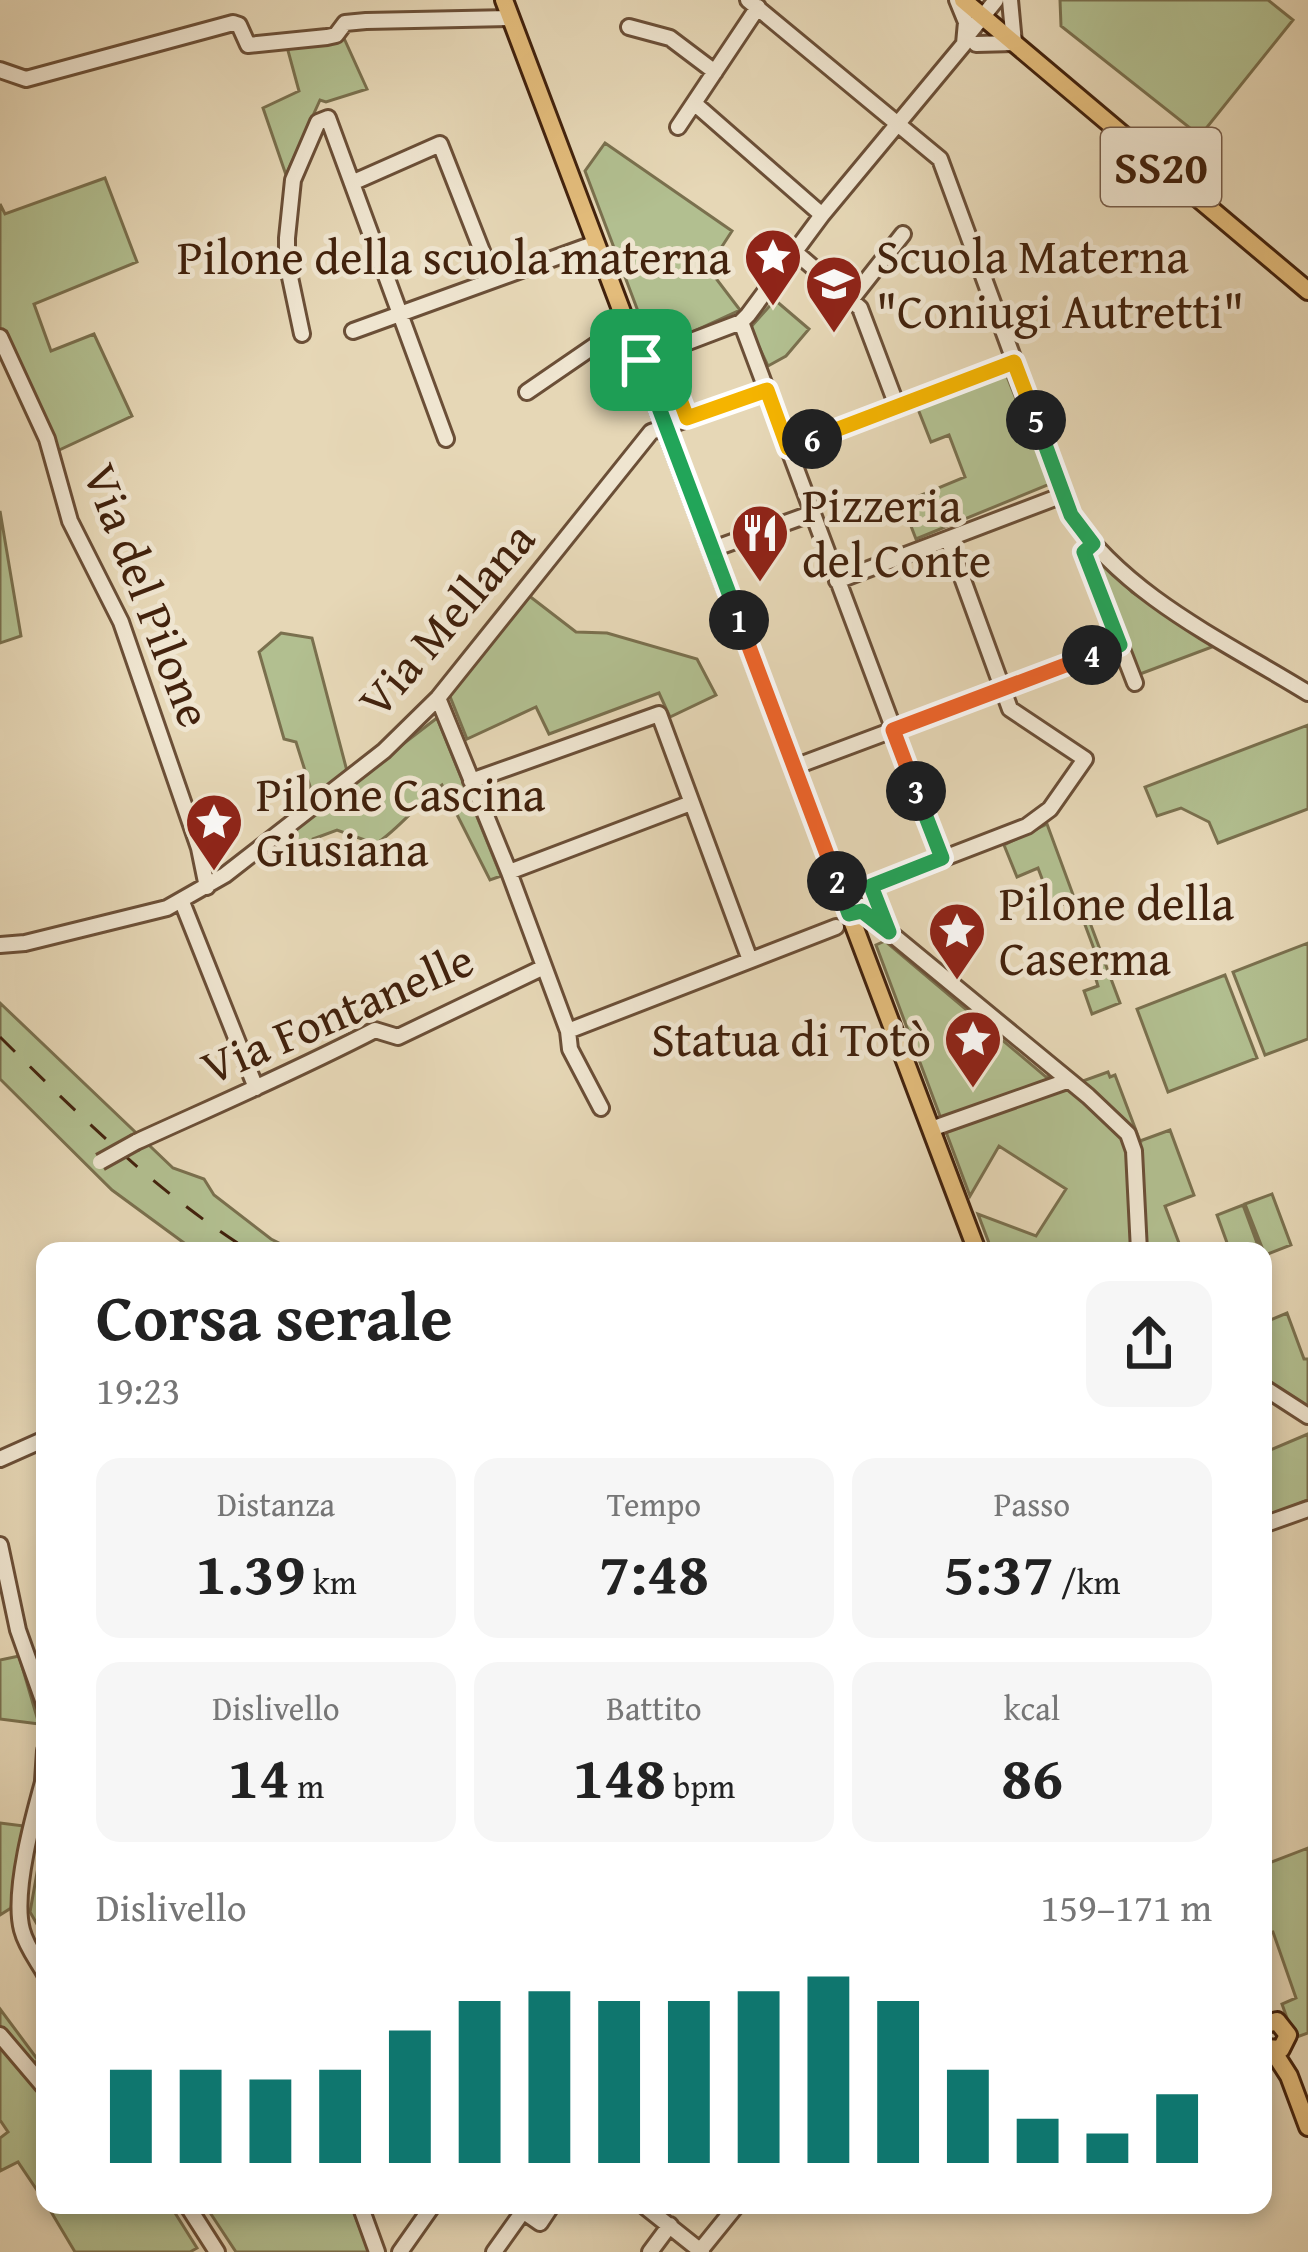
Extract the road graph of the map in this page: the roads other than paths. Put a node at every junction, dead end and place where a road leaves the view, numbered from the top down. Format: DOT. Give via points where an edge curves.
graph roads {
  1 [pos="960,0"];
  2 [pos="1005,1"];
  3 [pos="753,3"];
  4 [pos="507,9"];
  5 [pos="988,20"];
  6 [pos="629,27"];
  7 [pos="971,40"];
  8 [pos="1014,43"];
  9 [pos="0,70"];
  10 [pos="715,72"];
  11 [pos="694,103"];
  12 [pos="897,124"];
  13 [pos="678,127"];
  14 [pos="354,182"];
  15 [pos="822,215"];
  16 [pos="903,234"];
  17 [pos="596,242"];
  18 [pos="794,251"];
  19 [pos="493,279"];
  20 [pos="1308,291"];
  21 [pos="851,300"];
  22 [pos="401,312"];
  23 [pos="741,322"];
  24 [pos="353,331"];
  25 [pos="302,334"];
  26 [pos="0,337"];
  27 [pos="597,344"];
  28 [pos="662,352"];
  29 [pos="641,360"];
  30 [pos="1014,362"];
  31 [pos="767,390"];
  32 [pos="527,392"];
  33 [pos="897,406"];
  34 [pos="687,418"];
  35 [pos="666,425"];
  36 [pos="446,439"];
  37 [pos="788,448"];
  38 [pos="1063,495"];
  39 [pos="813,513"];
  40 [pos="948,539"];
  41 [pos="1093,544"];
  42 [pos="713,550"];
  43 [pos="837,581"];
  44 [pos="1120,645"];
  45 [pos="1135,683"];
  46 [pos="1003,687"];
  47 [pos="1308,693"];
  48 [pos="438,698"];
  49 [pos="893,730"];
  50 [pos="794,767"];
  51 [pos="471,781"];
  52 [pos="691,803"];
  53 [pos="942,858"];
  54 [pos="509,872"];
  55 [pos="871,886"];
  56 [pos="207,887"];
  57 [pos="182,902"];
  58 [pos="843,913"];
  59 [pos="889,932"];
  60 [pos="0,945"];
  61 [pos="750,960"];
  62 [pos="544,967"];
  63 [pos="568,1031"];
  64 [pos="1067,1082"];
  65 [pos="256,1088"];
  66 [pos="601,1108"];
  67 [pos="931,1129"];
  68 [pos="98,1163"];
  69 [pos="974,1242"];
  70 [pos="1139,1242"];
  71 [pos="1272,1393"];
  72 [pos="1308,1416"];
  73 [pos="36,1442"];
  74 [pos="0,1459"];
  75 [pos="1308,1509"];
  76 [pos="1272,1523"];
  77 [pos="0,1545"];
  78 [pos="36,1667"];
  79 [pos="36,1821"];
  80 [pos="36,1958"];
  81 [pos="1272,2025"];
  82 [pos="0,2035"];
  83 [pos="1274,2048"];
  84 [pos="36,2077"];
  85 [pos="1308,2127"];
  86 [pos="193,2214"];
  87 [pos="363,2214"];
  88 [pos="427,2214"];
  89 [pos="515,2214"];
  90 [pos="655,2214"];
  91 [pos="730,2214"];
  92 [pos="670,2225"];
  93 [pos="701,2251"];
  94 [pos="217,2252"];
  95 [pos="377,2252"];
  96 [pos="400,2252"];
  97 [pos="494,2252"];
  98 [pos="650,2252"];
  1 -- 5 [label="main road, SS20"];
  1 -- 7 [label="street"];
  2 -- 5 [label="street"];
  2 -- 8 [label="street"];
  3 -- 10 [label="street"];
  3 -- 12 [label="street"];
  4 -- 9 [label="street" via="345,23 336,35 248,45 233,23 26,79"];
  4 -- 17 [label="main road"];
  5 -- 7 [label="street"];
  5 -- 8 [label="main road, SS20"];
  6 -- 10 [label="street" via="670,38"];
  7 -- 8 [label="street"];
  7 -- 12 [label="street"];
  8 -- 20 [label="main road, SS20"];
  10 -- 11 [label="street"];
  11 -- 13 [label="street"];
  11 -- 15 [label="street"];
  12 -- 15 [label="street"];
  12 -- 30 [label="street" via="940,159"];
  14 -- 19 [label="street" via="440,144"];
  14 -- 22 [label="street"];
  14 -- 25 [label="street" via="328,118 318,122 293,179 287,238"];
  15 -- 18 [label="street"];
  16 -- 21 [label="street"];
  17 -- 19 [label="street"];
  17 -- 29 [label="main road"];
  18 -- 21 [label="street"];
  18 -- 23 [label="street"];
  19 -- 22 [label="street"];
  21 -- 33 [label="street"];
  22 -- 24 [label="street"];
  22 -- 36 [label="street"];
  23 -- 28 [label="street"];
  23 -- 31 [label="street"];
  26 -- 56 [label="street, Via del Pilone" via="47,439 70,521 121,622"];
  27 -- 32 [label="street"];
  28 -- 29 [label="street"];
  28 -- 34 [label="street"];
  29 -- 35 [label="main road"];
  30 -- 33 [label="street"];
  30 -- 38 [label="street"];
  31 -- 34 [label="street"];
  31 -- 37 [label="street"];
  33 -- 37 [label="street"];
  34 -- 35 [label="street"];
  35 -- 42 [label="main road"];
  35 -- 48 [label="street, Via Mellana" via="651,432"];
  37 -- 39 [label="street"];
  38 -- 40 [label="street"];
  38 -- 41 [label="street"];
  39 -- 42 [label="street"];
  39 -- 43 [label="street"];
  40 -- 43 [label="street"];
  40 -- 46 [label="street"];
  41 -- 44 [label="street" via="1084,552"];
  41 -- 47 [label="street" via="1135,587"];
  42 -- 50 [label="main road"];
  43 -- 49 [label="street"];
  44 -- 45 [label="street"];
  44 -- 46 [label="street"];
  46 -- 49 [label="street"];
  46 -- 53 [label="street" via="1010,709 1084,759 1041,817"];
  48 -- 51 [label="street"];
  48 -- 56 [label="street, Via Mellana" via="384,752"];
  49 -- 50 [label="street"];
  49 -- 53 [label="street"];
  50 -- 58 [label="main road"];
  51 -- 52 [label="street" via="659,714"];
  51 -- 54 [label="street"];
  52 -- 54 [label="street"];
  52 -- 61 [label="street"];
  53 -- 55 [label="street"];
  54 -- 62 [label="street"];
  55 -- 58 [label="street"];
  55 -- 59 [label="street"];
  56 -- 57 [label="street, Via Mellana"];
  57 -- 60 [label="street, Via Mellana"];
  57 -- 65 [label="street"];
  58 -- 59 [label="street" via="862,911"];
  58 -- 61 [label="street"];
  58 -- 67 [label="main road"];
  59 -- 64 [label="street"];
  61 -- 63 [label="street"];
  62 -- 63 [label="street"];
  62 -- 65 [label="street, Via Fontanelle" via="398,1037 375,1030"];
  63 -- 66 [label="street"];
  64 -- 67 [label="street"];
  64 -- 70 [label="street" via="1127,1134"];
  65 -- 68 [label="street, Via Fontanelle, bridge"];
  67 -- 69 [label="main road"];
  71 -- 72 [label="street"];
  73 -- 74 [label="street"];
  75 -- 76 [label="street"];
  77 -- 78 [label="street"];
  79 -- 80 [label="street" via="20,1905 22,1933"];
  81 -- 83 [label="main road" via="1287,2031"];
  82 -- 84 [label="street"];
  83 -- 85 [label="main road"];
  86 -- 94 [label="street"];
  87 -- 95 [label="street"];
  88 -- 96 [label="street"];
  89 -- 97 [label="street"];
  90 -- 92 [label="street"];
  91 -- 93 [label="street"];
  92 -- 93 [label="street"];
  92 -- 98 [label="street"];
}
